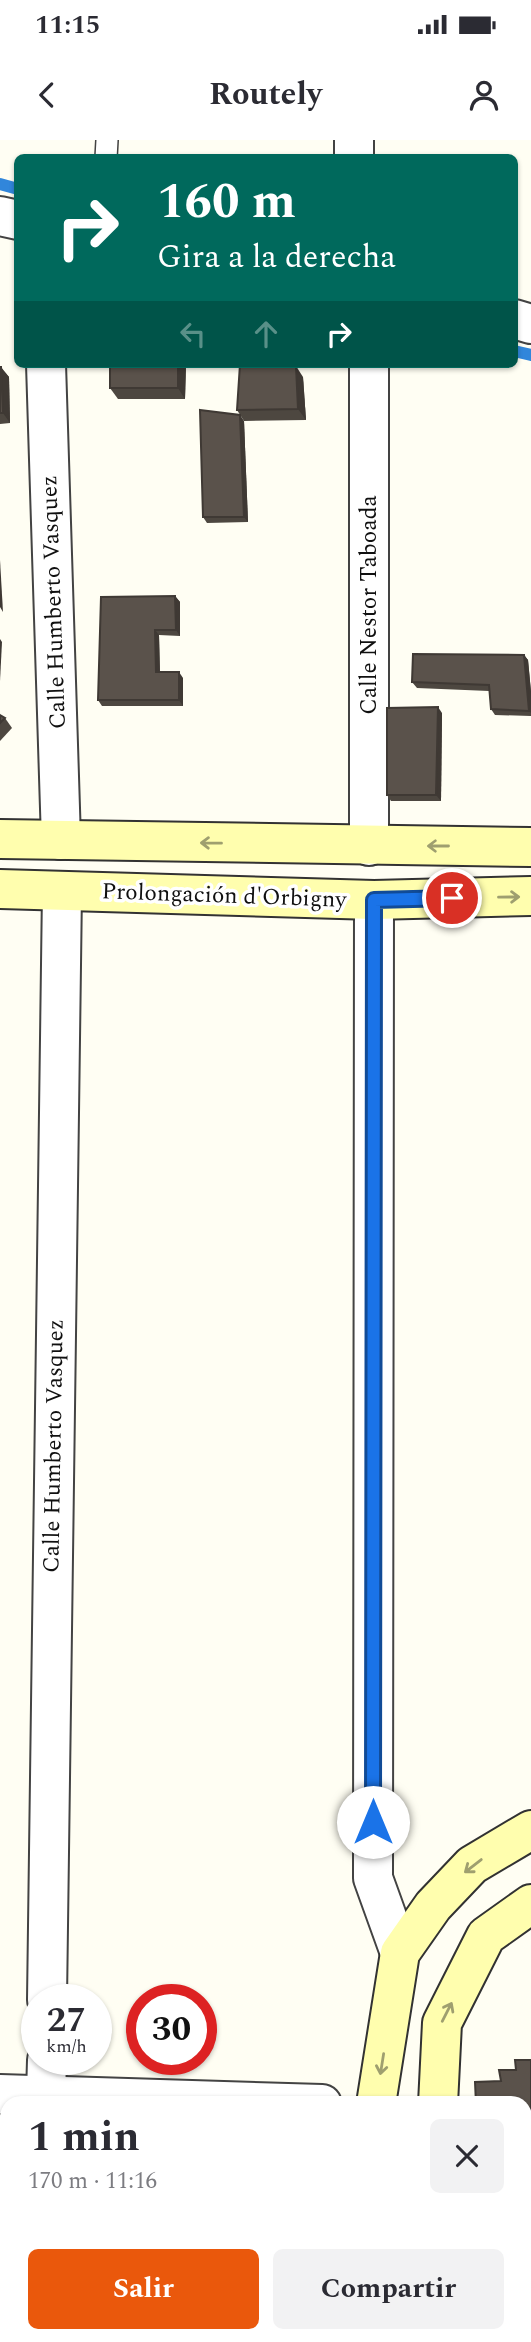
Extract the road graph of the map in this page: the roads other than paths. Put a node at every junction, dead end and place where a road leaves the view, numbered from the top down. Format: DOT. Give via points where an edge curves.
graph roads {
  1 [pos="46,368"];
  2 [pos="369,368"];
  3 [pos="0,839"];
  4 [pos="61,840"];
  5 [pos="369,846"];
  6 [pos="531,846"];
  7 [pos="0,889"];
  8 [pos="62,891"];
  9 [pos="531,896"];
  10 [pos="374,900"];
  11 [pos="531,1830"];
  12 [pos="531,1904"];
  13 [pos="400,1953"];
  14 [pos="47,1984"];
  15 [pos="46,2077"];
  16 [pos="0,2094"];
  17 [pos="240,2096"];
  18 [pos="377,2096"];
  19 [pos="438,2096"];
  1 -- 4 [label="street, Calle Humberto Vasquez"];
  2 -- 5 [label="street, Calle Nestor Taboada"];
  3 -- 4 [label="main road"];
  5 -- 4 [label="main road, one-way"];
  6 -- 5 [label="main road, one-way"];
  7 -- 8 [label="main road, Prolongación d'Orbigny"];
  8 -- 10 [label="main road, Prolongación d'Orbigny"];
  8 -- 14 [label="street, Calle Humberto Vasquez"];
  10 -- 9 [label="main road, Prolongación d'Orbigny, one-way"];
  10 -- 13 [label="street" via="373,1878"];
  11 -- 13 [label="main road, one-way" via="472,1865 433,1906"];
  19 -- 12 [label="main road, one-way" via="442,2023 486,1936"];
  13 -- 18 [label="main road, one-way"];
  15 -- 16 [label="street"];
  15 -- 17 [label="street"];
}
